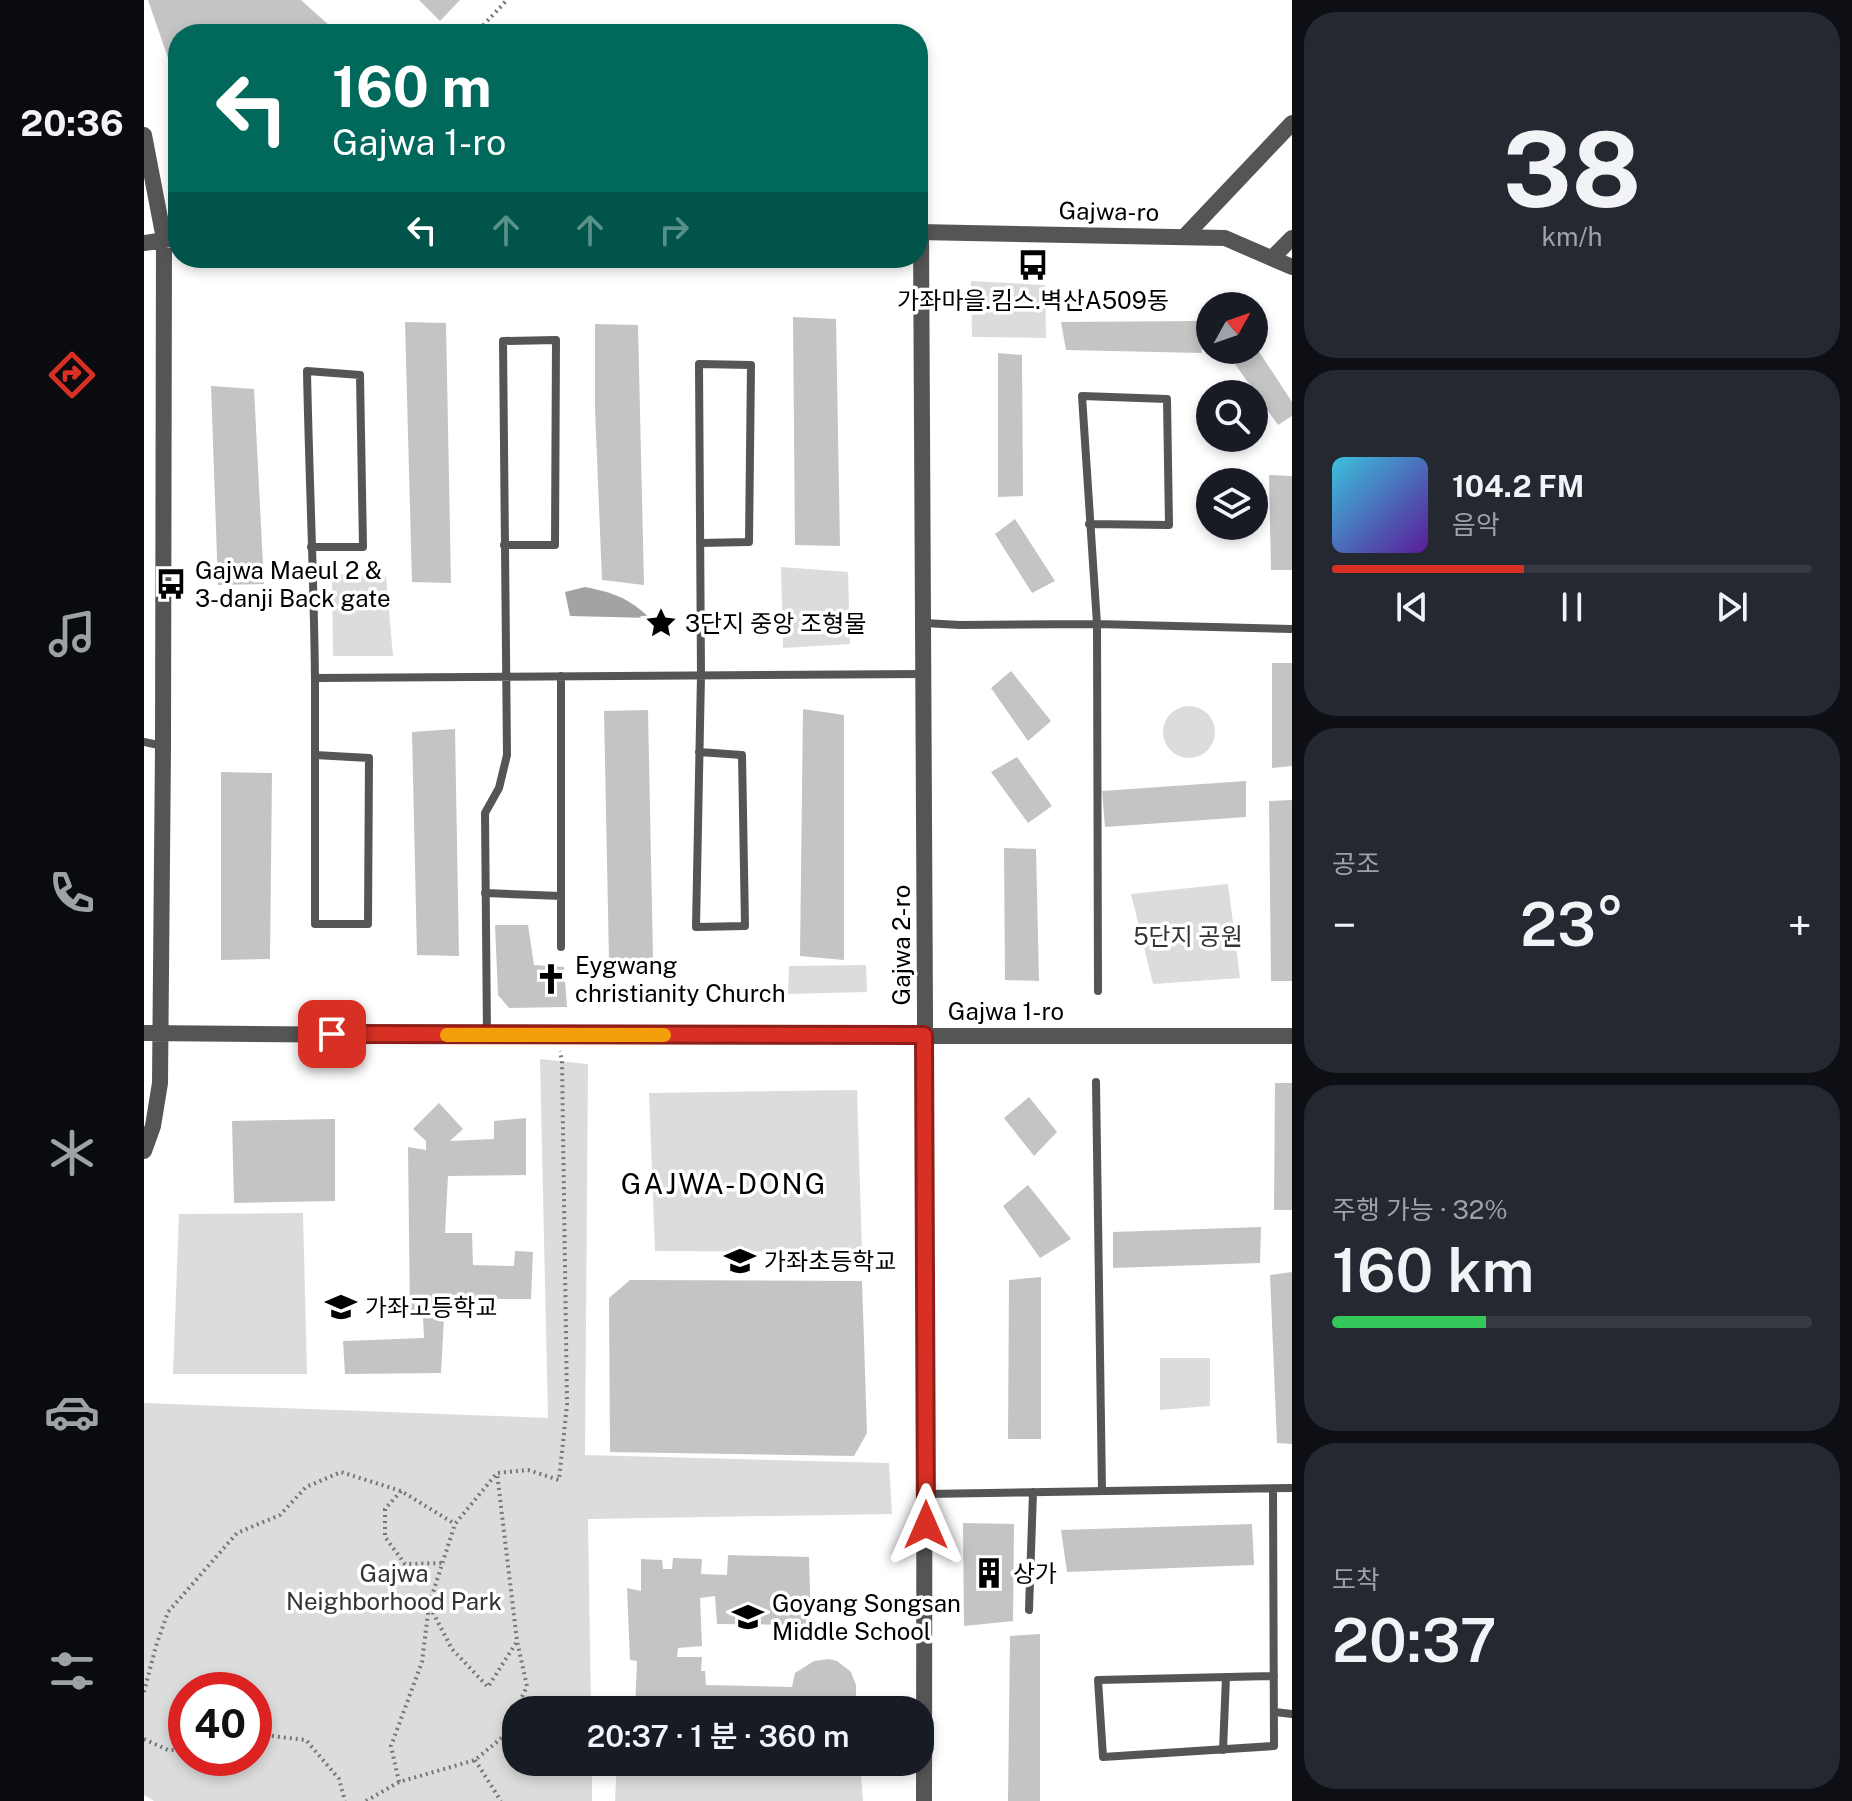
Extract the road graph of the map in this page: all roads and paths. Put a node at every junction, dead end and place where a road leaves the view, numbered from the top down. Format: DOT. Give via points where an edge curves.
graph roads {
  1 [pos="507,0"];
  2 [pos="484,24"];
  3 [pos="1292,123"];
  4 [pos="144,135"];
  5 [pos="168,227"];
  6 [pos="928,232"];
  7 [pos="1184,237"];
  8 [pos="1292,238"];
  9 [pos="168,239"];
  10 [pos="144,243"];
  11 [pos="1272,258"];
  12 [pos="1292,267"];
  13 [pos="171,268"];
  14 [pos="920,268"];
  15 [pos="1089,524"];
  16 [pos="700,543"];
  17 [pos="504,545"];
  18 [pos="311,547"];
  19 [pos="923,623"];
  20 [pos="1097,624"];
  21 [pos="1292,629"];
  22 [pos="923,674"];
  23 [pos="701,675"];
  24 [pos="561,676"];
  25 [pos="505,677"];
  26 [pos="315,678"];
  27 [pos="144,742"];
  28 [pos="163,746"];
  29 [pos="699,752"];
  30 [pos="315,755"];
  31 [pos="485,893"];
  32 [pos="561,896"];
  33 [pos="561,947"];
  34 [pos="1098,991"];
  35 [pos="152,1032"];
  36 [pos="924,1035"];
  37 [pos="487,1036"];
  38 [pos="1292,1036"];
  39 [pos="560,1050"];
  40 [pos="1096,1082"];
  41 [pos="144,1151"];
  42 [pos="497,1473"];
  43 [pos="1292,1488"];
  44 [pos="1273,1489"];
  45 [pos="401,1491"];
  46 [pos="1102,1491"];
  47 [pos="1033,1492"];
  48 [pos="926,1494"];
  49 [pos="455,1524"];
  50 [pos="442,1563"];
  51 [pos="429,1605"];
  52 [pos="1029,1610"];
  53 [pos="517,1641"];
  54 [pos="1274,1676"];
  55 [pos="1226,1677"];
  56 [pos="144,1692"];
  57 [pos="1275,1712"];
  58 [pos="1292,1714"];
  59 [pos="272,1735"];
  60 [pos="144,1738"];
  61 [pos="168,1750"];
  62 [pos="1223,1750"];
  63 [pos="475,1760"];
  64 [pos="399,1782"];
  65 [pos="345,1801"];
  66 [pos="366,1801"];
  67 [pos="501,1801"];
  68 [pos="924,1801"];
  1 -- 2 [label="path"];
  3 -- 7 [label="street"];
  4 -- 5 [label="street"];
  6 -- 7 [label="street, Gajwa-ro"];
  7 -- 11 [label="street, Gajwa-ro" via="1225,238"];
  8 -- 11 [label="street"];
  9 -- 10 [label="street"];
  11 -- 12 [label="street, Gajwa-ro"];
  13 -- 28 [label="street"];
  14 -- 19 [label="street, Gajwa 2-ro"];
  15 -- 15 [label="lane" via="1082,396 1167,399 1169,525"];
  15 -- 20 [label="lane"];
  16 -- 16 [label="lane" via="699,364 751,365 749,542"];
  16 -- 23 [label="lane"];
  17 -- 17 [label="lane" via="503,341 556,340 555,545"];
  17 -- 25 [label="lane"];
  18 -- 18 [label="lane" via="307,371 360,375 363,547"];
  18 -- 26 [label="lane"];
  19 -- 20 [label="lane"];
  19 -- 22 [label="street, Gajwa 2-ro"];
  20 -- 21 [label="lane"];
  20 -- 34 [label="lane"];
  22 -- 23 [label="lane"];
  22 -- 36 [label="street, Gajwa 2-ro"];
  23 -- 24 [label="lane"];
  23 -- 29 [label="lane"];
  24 -- 25 [label="lane"];
  24 -- 32 [label="lane"];
  25 -- 26 [label="lane"];
  25 -- 31 [label="lane" via="507,755 499,788 485,813"];
  26 -- 30 [label="lane"];
  27 -- 28 [label="lane"];
  28 -- 35 [label="street"];
  29 -- 29 [label="lane" via="696,927 745,926 742,755"];
  30 -- 30 [label="lane" via="315,924 368,924 369,758"];
  31 -- 32 [label="lane"];
  31 -- 37 [label="lane"];
  32 -- 33 [label="lane"];
  35 -- 37 [label="street, Gajwa 1-ro"];
  35 -- 41 [label="street" via="158,1096"];
  36 -- 37 [label="street, Gajwa 1-ro"];
  36 -- 38 [label="street, Gajwa 1-ro"];
  36 -- 48 [label="street, Gajwa 2-ro"];
  39 -- 42 [label="path" via="567,1405 559,1480 528,1470"];
  40 -- 46 [label="lane"];
  42 -- 49 [label="path"];
  42 -- 53 [label="path"];
  43 -- 44 [label="lane"];
  44 -- 46 [label="lane"];
  44 -- 54 [label="lane"];
  45 -- 49 [label="path"];
  45 -- 50 [label="path" via="385,1509 385,1537 405,1564"];
  45 -- 56 [label="path" via="341,1472 306,1487 280,1515 237,1533 168,1612"];
  46 -- 47 [label="lane"];
  47 -- 48 [label="lane"];
  47 -- 52 [label="lane"];
  48 -- 68 [label="street, Gajwa 2-ro"];
  49 -- 50 [label="path"];
  50 -- 51 [label="path"];
  51 -- 53 [label="path" via="452,1649 488,1687"];
  51 -- 64 [label="path" via="422,1662 391,1746"];
  53 -- 63 [label="path" via="527,1686 504,1736"];
  54 -- 55 [label="lane"];
  54 -- 57 [label="lane"];
  55 -- 62 [label="lane"];
  55 -- 62 [label="lane" via="1098,1680 1103,1757"];
  57 -- 58 [label="lane"];
  57 -- 62 [label="lane" via="1274,1746"];
  59 -- 65 [label="path" via="306,1740 339,1779"];
  60 -- 61 [label="path"];
  63 -- 64 [label="path"];
  63 -- 67 [label="path"];
  64 -- 66 [label="path"];
}
